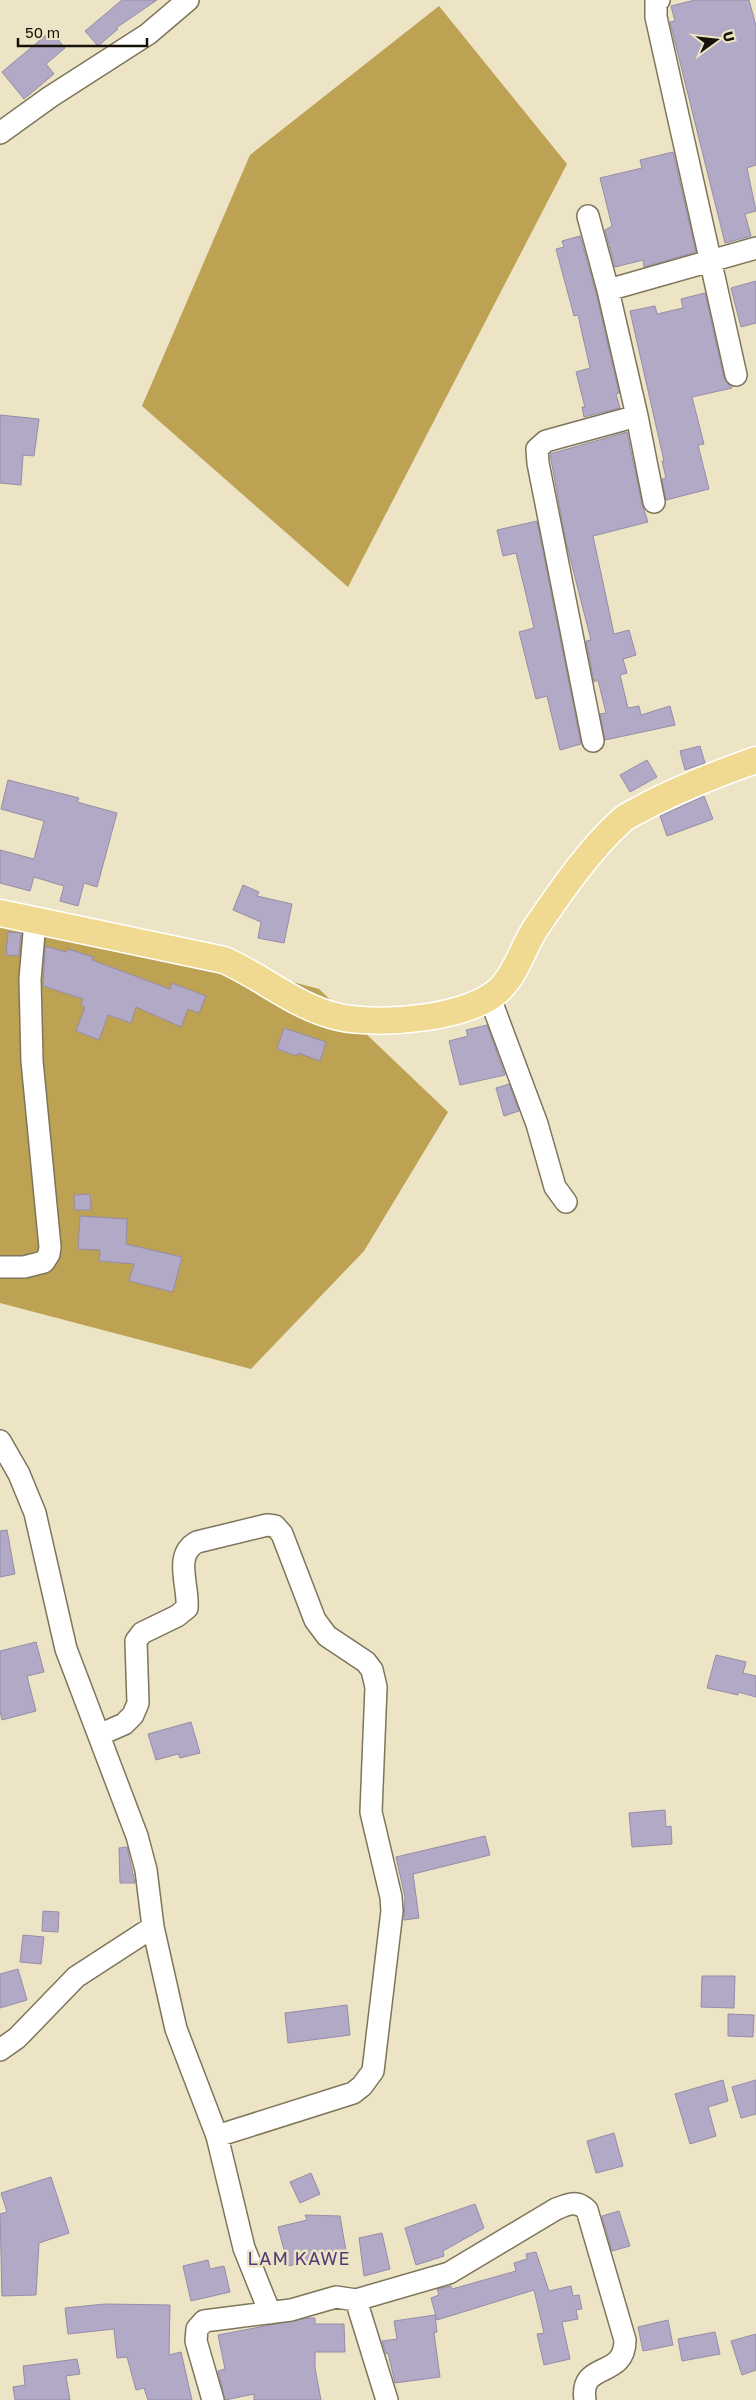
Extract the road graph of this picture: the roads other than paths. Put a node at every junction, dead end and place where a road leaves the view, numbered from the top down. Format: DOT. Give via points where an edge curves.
graph roads {
  1 [pos="188,0"];
  2 [pos="658,0"];
  3 [pos="0,134"];
  4 [pos="588,216"];
  5 [pos="756,248"];
  6 [pos="710,259"];
  7 [pos="608,290"];
  8 [pos="736,375"];
  9 [pos="637,416"];
  10 [pos="654,502"];
  11 [pos="593,741"];
  12 [pos="756,760"];
  13 [pos="0,913"];
  14 [pos="35,922"];
  15 [pos="490,998"];
  16 [pos="566,1202"];
  17 [pos="0,1267"];
  18 [pos="0,1441"];
  19 [pos="99,1735"];
  20 [pos="153,1927"];
  21 [pos="0,2050"];
  22 [pos="217,2136"];
  23 [pos="356,2300"];
  24 [pos="270,2312"];
  25 [pos="213,2400"];
  26 [pos="387,2400"];
  27 [pos="585,2400"];
  1 -- 3 [label="street" via="148,34"];
  2 -- 6 [label="street" via="656,17"];
  4 -- 7 [label="street"];
  5 -- 6 [label="street"];
  6 -- 7 [label="street"];
  6 -- 8 [label="street"];
  7 -- 9 [label="street"];
  9 -- 10 [label="street"];
  9 -- 11 [label="street" via="546,441 538,449 538,463"];
  12 -- 15 [label="main road" via="672,793 624,818 571,878 534,931 512,975"];
  13 -- 14 [label="main road"];
  14 -- 15 [label="main road" via="224,960 308,1006 339,1017 399,1021 447,1013"];
  14 -- 17 [label="street" via="30,979 32,1061 50,1246 44,1262 24,1267"];
  15 -- 16 [label="street" via="537,1124 555,1187"];
  18 -- 19 [label="street" via="19,1474 35,1513 66,1649"];
  19 -- 20 [label="street" via="137,1836 146,1870"];
  19 -- 22 [label="street" via="124,1724 133,1715 138,1703 136,1641 142,1632 187,1608 184,1555 189,1546 267,1525 274,1526 282,1534 316,1620 327,1636 366,1662 372,1670 376,1687 371,1812 392,1911 373,2071 353,2093"];
  20 -- 21 [label="street" via="76,1977 17,2038"];
  20 -- 22 [label="street" via="176,2029"];
  22 -- 24 [label="street" via="244,2248"];
  23 -- 24 [label="street" via="336,2297 291,2310"];
  23 -- 26 [label="street"];
  23 -- 27 [label="street" via="449,2273 556,2209 571,2203 582,2204 587,2210 625,2345 622,2359 589,2378 584,2390"];
  24 -- 25 [label="street" via="204,2321 197,2329 196,2341"];
}
